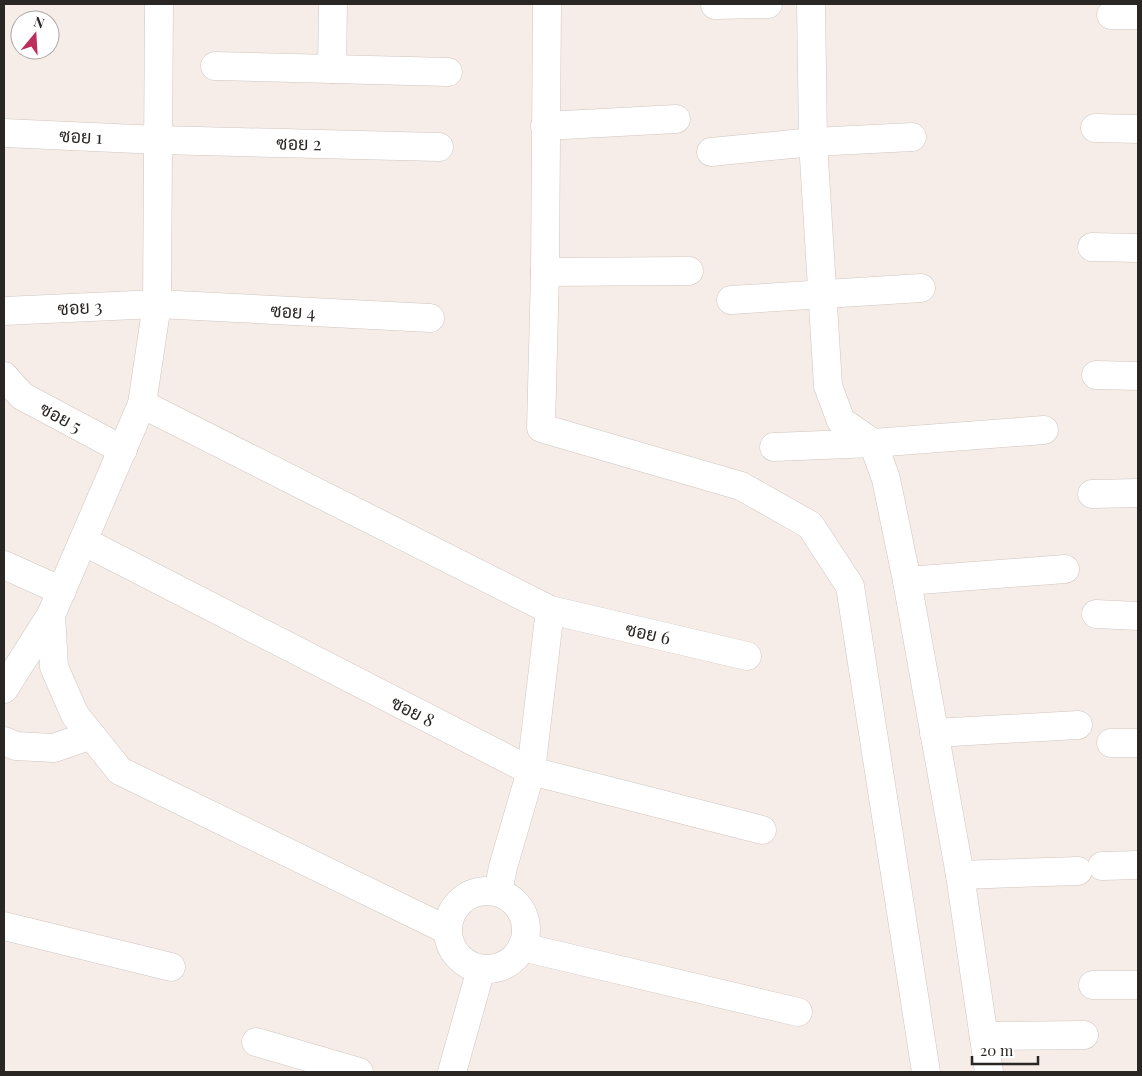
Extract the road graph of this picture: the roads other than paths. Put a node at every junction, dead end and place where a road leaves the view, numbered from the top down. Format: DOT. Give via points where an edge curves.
graph roads {
  1 [pos="159,4"];
  2 [pos="333,4"];
  3 [pos="547,4"];
  4 [pos="768,4"];
  5 [pos="811,4"];
  6 [pos="715,5"];
  7 [pos="1110,15"];
  8 [pos="1138,15"];
  9 [pos="215,66"];
  10 [pos="332,69"];
  11 [pos="448,72"];
  12 [pos="676,119"];
  13 [pos="545,126"];
  14 [pos="1095,128"];
  15 [pos="1138,129"];
  16 [pos="4,133"];
  17 [pos="912,137"];
  18 [pos="159,140"];
  19 [pos="813,142"];
  20 [pos="439,147"];
  21 [pos="711,152"];
  22 [pos="1092,247"];
  23 [pos="1138,248"];
  24 [pos="689,271"];
  25 [pos="545,272"];
  26 [pos="922,288"];
  27 [pos="822,294"];
  28 [pos="731,300"];
  29 [pos="157,304"];
  30 [pos="4,316"];
  31 [pos="430,318"];
  32 [pos="1096,375"];
  33 [pos="4,376"];
  34 [pos="1138,376"];
  35 [pos="142,404"];
  36 [pos="1044,430"];
  37 [pos="873,443"];
  38 [pos="774,447"];
  39 [pos="123,450"];
  40 [pos="1138,493"];
  41 [pos="1092,494"];
  42 [pos="83,541"];
  43 [pos="4,564"];
  44 [pos="1065,570"];
  45 [pos="907,581"];
  46 [pos="62,590"];
  47 [pos="550,610"];
  48 [pos="1096,614"];
  49 [pos="51,616"];
  50 [pos="1138,616"];
  51 [pos="747,656"];
  52 [pos="4,690"];
  53 [pos="1078,725"];
  54 [pos="934,733"];
  55 [pos="91,735"];
  56 [pos="4,741"];
  57 [pos="1111,743"];
  58 [pos="1138,743"];
  59 [pos="532,771"];
  60 [pos="762,830"];
  61 [pos="1138,865"];
  62 [pos="960,875"];
  63 [pos="498,892"];
  64 [pos="4,929"];
  65 [pos="447,930"];
  66 [pos="522,948"];
  67 [pos="171,967"];
  68 [pos="481,969"];
  69 [pos="1093,985"];
  70 [pos="1138,985"];
  71 [pos="798,1012"];
  72 [pos="1084,1035"];
  73 [pos="984,1036"];
  74 [pos="256,1042"];
  75 [pos="359,1072"];
  76 [pos="452,1072"];
  77 [pos="926,1072"];
  78 [pos="990,1072"];
  1 -- 18 [label="street"];
  2 -- 10 [label="street"];
  3 -- 13 [label="street"];
  4 -- 6 [label="street"];
  5 -- 19 [label="street"];
  7 -- 8 [label="street"];
  9 -- 10 [label="street"];
  10 -- 11 [label="street"];
  12 -- 13 [label="street"];
  13 -- 25 [label="street"];
  14 -- 15 [label="street"];
  16 -- 18 [label="street, ซอย 1"];
  17 -- 19 [label="street"];
  18 -- 20 [label="street, ซอย 2"];
  18 -- 29 [label="street"];
  19 -- 21 [label="street"];
  19 -- 27 [label="street"];
  22 -- 23 [label="street"];
  24 -- 25 [label="street"];
  25 -- 77 [label="street" via="541,428 741,486 810,525 850,586"];
  26 -- 27 [label="street"];
  27 -- 28 [label="street"];
  27 -- 37 [label="street" via="828,386 841,421"];
  29 -- 30 [label="street, ซอย 3"];
  29 -- 31 [label="street, ซอย 4"];
  29 -- 35 [label="street"];
  32 -- 34 [label="street"];
  33 -- 39 [label="street, ซอย 5" via="22,396"];
  35 -- 39 [label="street"];
  35 -- 47 [label="street, ซอย 6"];
  36 -- 37 [label="street"];
  37 -- 38 [label="street"];
  37 -- 45 [label="street" via="886,479"];
  39 -- 42 [label="street"];
  40 -- 41 [label="street"];
  42 -- 46 [label="street"];
  42 -- 59 [label="street, ซอย 8"];
  43 -- 46 [label="street"];
  44 -- 45 [label="street"];
  45 -- 54 [label="street"];
  46 -- 49 [label="street"];
  47 -- 51 [label="street, ซอย 6"];
  47 -- 59 [label="street"];
  48 -- 50 [label="street"];
  49 -- 52 [label="street"];
  49 -- 55 [label="street" via="54,667 75,715"];
  53 -- 54 [label="street"];
  54 -- 62 [label="street"];
  55 -- 56 [label="street" via="54,748 16,746"];
  55 -- 65 [label="street" via="120,771"];
  57 -- 58 [label="street"];
  59 -- 60 [label="street, ซอย 8"];
  59 -- 63 [label="street"];
  61 -- 62 [label="street"];
  62 -- 73 [label="street"];
  63 -- 65 [label="street" via="483,890 458,902 450,914"];
  63 -- 66 [label="street" via="510,898 526,920"];
  64 -- 67 [label="street"];
  65 -- 68 [label="street" via="453,951 464,962"];
  66 -- 68 [label="street" via="512,961 497,968"];
  66 -- 71 [label="street"];
  68 -- 76 [label="street"];
  69 -- 70 [label="street"];
  72 -- 73 [label="street"];
  73 -- 78 [label="street"];
  74 -- 75 [label="street"];
}
